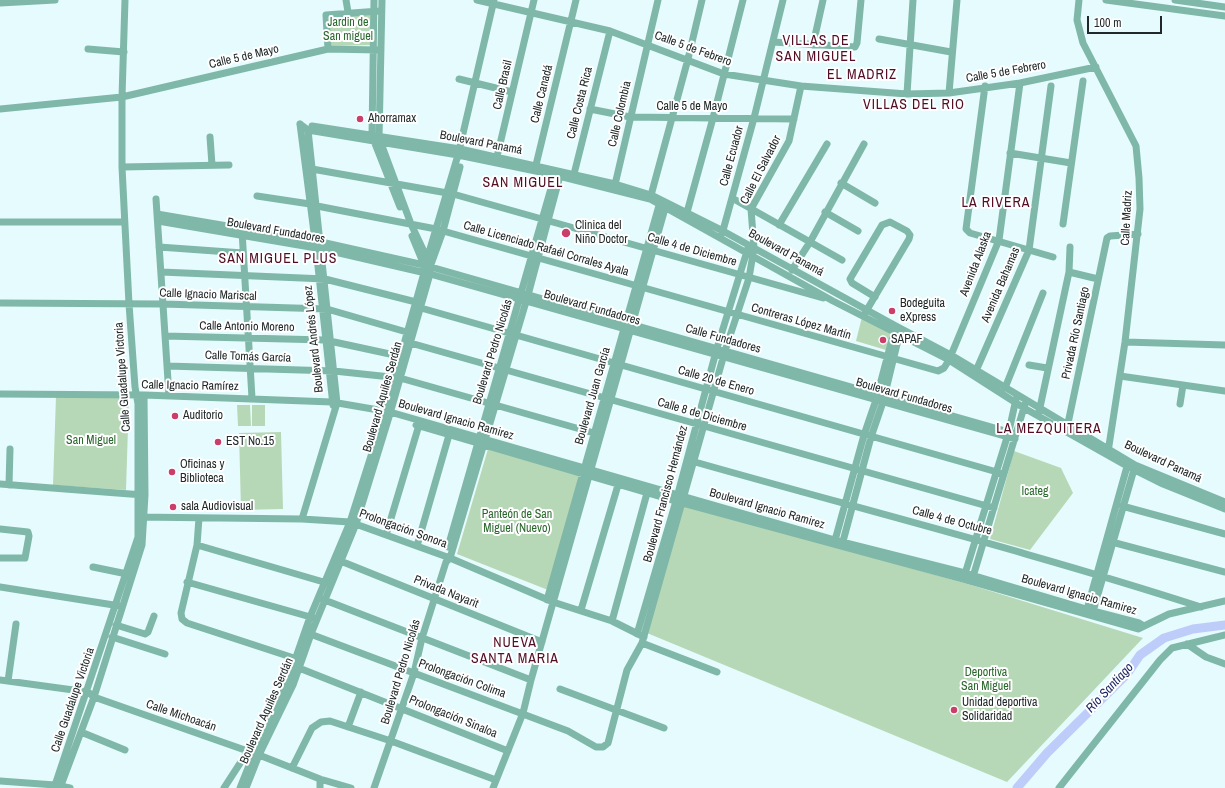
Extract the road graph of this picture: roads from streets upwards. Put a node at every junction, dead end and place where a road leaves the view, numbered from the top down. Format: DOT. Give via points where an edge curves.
graph roads {
  1 [pos="55,0"];
  2 [pos="125,0"];
  3 [pos="346,0"];
  4 [pos="374,0"];
  5 [pos="382,0"];
  6 [pos="477,0"];
  7 [pos="534,0"];
  8 [pos="576,0"];
  9 [pos="658,0"];
  10 [pos="702,0"];
  11 [pos="743,0"];
  12 [pos="783,0"];
  13 [pos="822,0"];
  14 [pos="861,0"];
  15 [pos="913,0"];
  16 [pos="957,0"];
  17 [pos="1079,0"];
  18 [pos="1106,0"];
  19 [pos="1175,0"];
  20 [pos="494,2"];
  21 [pos="0,3"];
  22 [pos="1225,7"];
  23 [pos="378,11"];
  24 [pos="348,12"];
  25 [pos="531,12"];
  26 [pos="1225,16"];
  27 [pos="571,22"];
  28 [pos="610,31"];
  29 [pos="879,39"];
  30 [pos="773,42"];
  31 [pos="648,44"];
  32 [pos="813,45"];
  33 [pos="910,46"];
  34 [pos="88,49"];
  35 [pos="328,49"];
  36 [pos="377,50"];
  37 [pos="124,52"];
  38 [pos="951,52"];
  39 [pos="688,59"];
  40 [pos="1096,67"];
  41 [pos="724,74"];
  42 [pos="458,79"];
  43 [pos="762,80"];
  44 [pos="1083,81"];
  45 [pos="475,83"];
  46 [pos="1020,83"];
  47 [pos="801,86"];
  48 [pos="985,86"];
  49 [pos="1051,86"];
  50 [pos="512,92"];
  51 [pos="949,93"];
  52 [pos="907,94"];
  53 [pos="122,97"];
  54 [pos="0,109"];
  55 [pos="590,109"];
  56 [pos="630,117"];
  57 [pos="672,118"];
  58 [pos="713,118"];
  59 [pos="754,118"];
  60 [pos="794,119"];
  61 [pos="300,124"];
  62 [pos="308,130"];
  63 [pos="210,137"];
  64 [pos="377,140"];
  65 [pos="827,144"];
  66 [pos="864,144"];
  67 [pos="461,153"];
  68 [pos="1010,153"];
  69 [pos="1042,158"];
  70 [pos="496,160"];
  71 [pos="1071,163"];
  72 [pos="212,165"];
  73 [pos="229,165"];
  74 [pos="122,167"];
  75 [pos="535,168"];
  76 [pos="312,170"];
  77 [pos="558,173"];
  78 [pos="573,177"];
  79 [pos="394,184"];
  80 [pos="841,184"];
  81 [pos="614,187"];
  82 [pos="450,194"];
  83 [pos="257,196"];
  84 [pos="650,197"];
  85 [pos="732,198"];
  86 [pos="156,199"];
  87 [pos="875,203"];
  88 [pos="663,204"];
  89 [pos="313,205"];
  90 [pos="751,209"];
  91 [pos="825,212"];
  92 [pos="686,215"];
  93 [pos="157,218"];
  94 [pos="545,220"];
  95 [pos="0,222"];
  96 [pos="124,222"];
  97 [pos="409,224"];
  98 [pos="1063,224"];
  99 [pos="779,225"];
  100 [pos="439,230"];
  101 [pos="858,231"];
  102 [pos="242,232"];
  103 [pos="722,234"];
  104 [pos="1138,234"];
  105 [pos="999,240"];
  106 [pos="810,242"];
  107 [pos="318,245"];
  108 [pos="159,247"];
  109 [pos="1070,247"];
  110 [pos="751,248"];
  111 [pos="651,250"];
  112 [pos="1029,250"];
  113 [pos="243,253"];
  114 [pos="534,257"];
  115 [pos="1053,257"];
  116 [pos="842,260"];
  117 [pos="427,267"];
  118 [pos="792,270"];
  119 [pos="161,272"];
  120 [pos="1068,272"];
  121 [pos="244,275"];
  122 [pos="740,276"];
  123 [pos="322,278"];
  124 [pos="749,278"];
  125 [pos="1098,279"];
  126 [pos="640,287"];
  127 [pos="1043,293"];
  128 [pos="524,297"];
  129 [pos="875,297"];
  130 [pos="833,301"];
  131 [pos="416,302"];
  132 [pos="0,303"];
  133 [pos="129,304"];
  134 [pos="163,304"];
  135 [pos="245,307"];
  136 [pos="421,308"];
  137 [pos="324,309"];
  138 [pos="730,313"];
  139 [pos="865,313"];
  140 [pos="737,315"];
  141 [pos="628,327"];
  142 [pos="897,331"];
  143 [pos="410,333"];
  144 [pos="513,334"];
  145 [pos="165,336"];
  146 [pos="248,337"];
  147 [pos="328,340"];
  148 [pos="407,342"];
  149 [pos="1125,342"];
  150 [pos="1225,345"];
  151 [pos="717,351"];
  152 [pos="724,353"];
  153 [pos="399,356"];
  154 [pos="890,358"];
  155 [pos="950,358"];
  156 [pos="617,364"];
  157 [pos="1029,365"];
  158 [pos="167,366"];
  159 [pos="250,367"];
  160 [pos="1047,368"];
  161 [pos="502,369"];
  162 [pos="331,371"];
  163 [pos="976,373"];
  164 [pos="1120,376"];
  165 [pos="397,377"];
  166 [pos="1183,385"];
  167 [pos="1005,388"];
  168 [pos="706,389"];
  169 [pos="1225,391"];
  170 [pos="715,392"];
  171 [pos="0,394"];
  172 [pos="140,396"];
  173 [pos="169,396"];
  174 [pos="252,398"];
  175 [pos="603,398"];
  176 [pos="880,398"];
  177 [pos="1016,399"];
  178 [pos="611,400"];
  179 [pos="1026,400"];
  180 [pos="492,403"];
  181 [pos="1180,404"];
  182 [pos="334,405"];
  183 [pos="1024,408"];
  184 [pos="1039,412"];
  185 [pos="385,413"];
  186 [pos="696,425"];
  187 [pos="419,426"];
  188 [pos="704,427"];
  189 [pos="1067,428"];
  190 [pos="594,433"];
  191 [pos="1008,434"];
  192 [pos="448,435"];
  193 [pos="868,436"];
  194 [pos="1016,437"];
  195 [pos="482,442"];
  196 [pos="10,449"];
  197 [pos="1108,452"];
  198 [pos="695,462"];
  199 [pos="1131,465"];
  200 [pos="859,471"];
  201 [pos="586,472"];
  202 [pos="996,472"];
  203 [pos="1004,474"];
  204 [pos="0,484"];
  205 [pos="9,485"];
  206 [pos="618,485"];
  207 [pos="646,493"];
  208 [pos="141,495"];
  209 [pos="680,499"];
  210 [pos="1225,502"];
  211 [pos="850,506"];
  212 [pos="986,506"];
  213 [pos="1122,506"];
  214 [pos="994,508"];
  215 [pos="1225,509"];
  216 [pos="141,517"];
  217 [pos="199,518"];
  218 [pos="302,519"];
  219 [pos="353,523"];
  220 [pos="0,528"];
  221 [pos="1225,534"];
  222 [pos="386,535"];
  223 [pos="976,539"];
  224 [pos="984,541"];
  225 [pos="1109,541"];
  226 [pos="838,544"];
  227 [pos="197,545"];
  228 [pos="417,546"];
  229 [pos="0,558"];
  230 [pos="447,559"];
  231 [pos="338,560"];
  232 [pos="93,567"];
  233 [pos="1225,572"];
  234 [pos="127,574"];
  235 [pos="1100,574"];
  236 [pos="964,576"];
  237 [pos="972,579"];
  238 [pos="187,582"];
  239 [pos="324,582"];
  240 [pos="332,584"];
  241 [pos="0,587"];
  242 [pos="322,598"];
  243 [pos="434,600"];
  244 [pos="550,601"];
  245 [pos="1225,601"];
  246 [pos="120,606"];
  247 [pos="1201,607"];
  248 [pos="581,610"];
  249 [pos="1089,613"];
  250 [pos="154,616"];
  251 [pos="314,618"];
  252 [pos="612,621"];
  253 [pos="16,624"];
  254 [pos="116,625"];
  255 [pos="308,633"];
  256 [pos="1225,635"];
  257 [pos="112,637"];
  258 [pos="422,638"];
  259 [pos="641,638"];
  260 [pos="542,642"];
  261 [pos="1187,644"];
  262 [pos="165,654"];
  263 [pos="298,662"];
  264 [pos="1225,664"];
  265 [pos="717,672"];
  266 [pos="414,673"];
  267 [pos="531,680"];
  268 [pos="2,682"];
  269 [pos="560,689"];
  270 [pos="88,692"];
  271 [pos="362,692"];
  272 [pos="94,697"];
  273 [pos="402,708"];
  274 [pos="617,710"];
  275 [pos="523,713"];
  276 [pos="348,727"];
  277 [pos="664,728"];
  278 [pos="81,732"];
  279 [pos="391,741"];
  280 [pos="603,747"];
  281 [pos="125,750"];
  282 [pos="508,751"];
  283 [pos="253,753"];
  284 [pos="292,768"];
  285 [pos="320,779"];
  286 [pos="496,780"];
  287 [pos="0,781"];
  288 [pos="58,787"];
  289 [pos="70,788"];
  290 [pos="224,788"];
  291 [pos="240,788"];
  292 [pos="246,788"];
  293 [pos="320,788"];
  294 [pos="351,788"];
  295 [pos="374,788"];
  296 [pos="493,788"];
  297 [pos="1059,788"];
  1 -- 21 [label="street"];
  2 -- 37 [label="street, Calle Guadalupe Victoria"];
  3 -- 24 [label="street"];
  4 -- 23 [label="street"];
  5 -- 23 [label="street"];
  6 -- 20 [label="street, Calle 5 de Febrero"];
  7 -- 25 [label="street, Calle Brasil"];
  8 -- 27 [label="street, Calle Canadá"];
  9 -- 31 [label="street, Calle Colombia"];
  10 -- 39 [label="street"];
  11 -- 41 [label="street"];
  12 -- 30 [label="street, Calle Ecuador"];
  13 -- 32 [label="street"];
  14 -- 32 [label="street" via="855,47"];
  15 -- 33 [label="street"];
  16 -- 38 [label="street"];
  17 -- 40 [label="street, Calle Madriz" via="1077,20 1084,43"];
  18 -- 26 [label="street"];
  19 -- 22 [label="street"];
  20 -- 25 [label="street, Calle 5 de Febrero"];
  20 -- 45 [label="street"];
  23 -- 24 [label="street"];
  23 -- 36 [label="street"];
  24 -- 35 [label="street" via="326,15"];
  25 -- 27 [label="street, Calle 5 de Febrero"];
  25 -- 50 [label="street, Calle Brasil"];
  27 -- 28 [label="street, Calle 5 de Febrero"];
  27 -- 75 [label="street, Calle Canadá"];
  28 -- 31 [label="street, Calle 5 de Febrero"];
  28 -- 55 [label="street, Calle Costa Rica"];
  29 -- 33 [label="street"];
  30 -- 32 [label="street"];
  30 -- 43 [label="street, Calle Ecuador"];
  31 -- 39 [label="street, Calle 5 de Febrero"];
  31 -- 56 [label="street, Calle Colombia"];
  33 -- 38 [label="street"];
  33 -- 52 [label="street"];
  34 -- 37 [label="street"];
  35 -- 36 [label="street, Calle 5 de Mayo"];
  35 -- 53 [label="street, Calle 5 de Mayo"];
  36 -- 64 [label="street"];
  37 -- 53 [label="street, Calle Guadalupe Victoria"];
  38 -- 51 [label="street"];
  39 -- 41 [label="street, Calle 5 de Febrero"];
  39 -- 57 [label="street"];
  40 -- 46 [label="street, Calle 5 de Febrero"];
  40 -- 104 [label="street, Calle Madriz" via="1136,146 1140,210"];
  41 -- 43 [label="street, Calle 5 de Febrero"];
  41 -- 58 [label="street"];
  42 -- 45 [label="street"];
  43 -- 47 [label="street, Calle 5 de Febrero"];
  43 -- 59 [label="street, Calle Ecuador"];
  44 -- 71 [label="street"];
  45 -- 50 [label="street"];
  45 -- 67 [label="street"];
  46 -- 48 [label="street, Calle 5 de Febrero"];
  46 -- 68 [label="street, Avenida Alaska"];
  47 -- 52 [label="street, Calle 5 de Febrero"];
  47 -- 60 [label="street, Calle El Salvador"];
  48 -- 51 [label="street, Calle 5 de Febrero"];
  48 -- 105 [label="street" via="966,229 970,233"];
  49 -- 69 [label="street, Avenida Bahamas"];
  50 -- 70 [label="street, Calle Brasil"];
  51 -- 52 [label="street, Calle 5 de Febrero"];
  53 -- 54 [label="street, Calle 5 de Mayo"];
  53 -- 74 [label="street, Calle Guadalupe Victoria"];
  55 -- 56 [label="street, Calle 5 de Mayo"];
  55 -- 78 [label="street, Calle Costa Rica"];
  56 -- 57 [label="street, Calle 5 de Mayo"];
  56 -- 81 [label="street, Calle Colombia"];
  57 -- 58 [label="street, Calle 5 de Mayo"];
  57 -- 84 [label="street"];
  58 -- 59 [label="street, Calle 5 de Mayo"];
  58 -- 92 [label="street"];
  59 -- 60 [label="street, Calle 5 de Mayo"];
  59 -- 85 [label="street, Calle Ecuador"];
  60 -- 90 [label="street, Calle El Salvador" via="789,142"];
  61 -- 62 [label="street"];
  61 -- 64 [label="street, Boulevard Panamá"];
  61 -- 89 [label="street, Boulevard Andrés López"];
  62 -- 64 [label="street, Boulevard Panamá"];
  62 -- 76 [label="street, Boulevard Andrés López"];
  63 -- 72 [label="street"];
  64 -- 67 [label="street, Boulevard Panamá"];
  64 -- 79 [label="street"];
  65 -- 99 [label="street"];
  66 -- 80 [label="street"];
  67 -- 70 [label="street, Boulevard Panamá"];
  67 -- 82 [label="street"];
  68 -- 69 [label="street"];
  68 -- 105 [label="street, Avenida Alaska"];
  69 -- 71 [label="street"];
  69 -- 112 [label="street, Avenida Bahamas"];
  70 -- 75 [label="street, Boulevard Panamá"];
  71 -- 98 [label="street"];
  72 -- 73 [label="street"];
  72 -- 74 [label="street"];
  74 -- 96 [label="street, Calle Guadalupe Victoria"];
  75 -- 77 [label="street, Boulevard Panamá"];
  76 -- 79 [label="street, Calle 4 de Diciembre"];
  76 -- 89 [label="street, Boulevard Andrés López"];
  77 -- 78 [label="street, Boulevard Panamá"];
  77 -- 94 [label="street, Boulevard Pedro Nicolás"];
  78 -- 81 [label="street, Boulevard Panamá"];
  79 -- 82 [label="street, Calle 4 de Diciembre"];
  79 -- 97 [label="street"];
  80 -- 87 [label="street"];
  80 -- 91 [label="street"];
  81 -- 84 [label="street, Boulevard Panamá"];
  82 -- 94 [label="street, Calle 4 de Diciembre"];
  82 -- 100 [label="street"];
  83 -- 89 [label="street, Calle Licenciado Rafaél Corrales Ayala"];
  84 -- 88 [label="street, Boulevard Panamá"];
  85 -- 90 [label="street"];
  85 -- 103 [label="street, Calle Ecuador"];
  86 -- 93 [label="street"];
  88 -- 92 [label="street, Boulevard Panamá"];
  88 -- 111 [label="street, Boulevard Juan García"];
  89 -- 97 [label="street, Calle Licenciado Rafaél Corrales Ayala"];
  89 -- 107 [label="street, Boulevard Andrés López"];
  90 -- 99 [label="street"];
  90 -- 110 [label="street, Calle El Salvador"];
  91 -- 101 [label="street"];
  91 -- 106 [label="street"];
  92 -- 103 [label="street, Boulevard Panamá"];
  93 -- 102 [label="street, Boulevard Fundadores"];
  93 -- 108 [label="street"];
  94 -- 111 [label="street, Calle 4 de Diciembre"];
  94 -- 114 [label="street, Boulevard Pedro Nicolás"];
  95 -- 96 [label="street"];
  96 -- 133 [label="street, Calle Guadalupe Victoria"];
  97 -- 100 [label="street, Calle Licenciado Rafaél Corrales Ayala"];
  97 -- 117 [label="street"];
  99 -- 106 [label="street"];
  100 -- 114 [label="street, Calle Licenciado Rafaél Corrales Ayala"];
  100 -- 117 [label="street"];
  102 -- 107 [label="street, Boulevard Fundadores"];
  102 -- 113 [label="street"];
  103 -- 110 [label="street, Boulevard Panamá"];
  104 -- 125 [label="street, Privada Río Santiago" via="1107,238"];
  104 -- 149 [label="street, Calle Madriz"];
  105 -- 112 [label="street"];
  105 -- 155 [label="street, Avenida Alaska"];
  106 -- 116 [label="street"];
  106 -- 118 [label="street"];
  107 -- 117 [label="street, Boulevard Fundadores"];
  107 -- 123 [label="street, Boulevard Andrés López"];
  108 -- 113 [label="street"];
  108 -- 119 [label="street"];
  109 -- 120 [label="street"];
  110 -- 118 [label="street, Boulevard Panamá"];
  110 -- 122 [label="street, Boulevard Francisco Hernández"];
  110 -- 124 [label="street, Boulevard Francisco Hernández"];
  110 -- 130 [label="street, Boulevard Panamá"];
  111 -- 122 [label="street, Calle 4 de Diciembre"];
  111 -- 126 [label="street, Boulevard Juan García"];
  112 -- 115 [label="street"];
  112 -- 163 [label="street, Avenida Bahamas"];
  113 -- 121 [label="street"];
  114 -- 126 [label="street, Calle Licenciado Rafaél Corrales Ayala"];
  114 -- 128 [label="street, Boulevard Pedro Nicolás"];
  117 -- 128 [label="street, Boulevard Fundadores"];
  117 -- 131 [label="street, Boulevard Aquiles Serdán"];
  117 -- 136 [label="street, Boulevard Aquiles Serdán"];
  118 -- 139 [label="street, Boulevard Panamá"];
  119 -- 121 [label="street"];
  119 -- 134 [label="street"];
  120 -- 125 [label="street"];
  120 -- 160 [label="street"];
  121 -- 123 [label="street"];
  121 -- 135 [label="street"];
  122 -- 124 [label="street, Calle 4 de Diciembre"];
  122 -- 138 [label="street, Boulevard Francisco Hernández"];
  123 -- 131 [label="street"];
  123 -- 137 [label="street, Boulevard Andrés López"];
  124 -- 130 [label="street, Calle 4 de Diciembre"];
  124 -- 140 [label="street, Boulevard Francisco Hernández"];
  125 -- 189 [label="street, Privada Río Santiago"];
  126 -- 138 [label="street, Contreras López Martín"];
  126 -- 141 [label="street, Boulevard Juan García"];
  127 -- 167 [label="street"];
  128 -- 141 [label="street, Calle Fundadores"];
  128 -- 144 [label="street, Boulevard Pedro Nicolás"];
  129 -- 129 [label="street" via="910,235 890,222 882,225 850,279"];
  129 -- 139 [label="street"];
  130 -- 139 [label="street, Boulevard Panamá"];
  131 -- 143 [label="street, Boulevard Aquiles Serdán"];
  132 -- 133 [label="street, Calle Ignacio Mariscal"];
  133 -- 134 [label="street, Calle Ignacio Mariscal"];
  133 -- 172 [label="street, Calle Guadalupe Victoria" via="135,387"];
  134 -- 135 [label="street, Calle Ignacio Mariscal"];
  134 -- 145 [label="street"];
  135 -- 137 [label="street, Calle Ignacio Mariscal"];
  135 -- 146 [label="street"];
  136 -- 143 [label="street, Boulevard Aquiles Serdán"];
  136 -- 144 [label="street, Calle 20 de Enero"];
  137 -- 143 [label="street, Calle Ignacio Mariscal"];
  137 -- 147 [label="street, Boulevard Andrés López"];
  138 -- 140 [label="street, Contreras López Martín"];
  138 -- 151 [label="street, Boulevard Francisco Hernández"];
  139 -- 142 [label="street, Boulevard Panamá"];
  140 -- 152 [label="street, Boulevard Francisco Hernández"];
  140 -- 154 [label="street, Contreras López Martín"];
  141 -- 151 [label="street, Calle Fundadores"];
  141 -- 156 [label="street, Boulevard Juan García"];
  142 -- 154 [label="street"];
  142 -- 155 [label="street, Boulevard Panamá"];
  143 -- 148 [label="street, Boulevard Aquiles Serdán"];
  144 -- 156 [label="street, Calle 20 de Enero"];
  144 -- 161 [label="street, Boulevard Pedro Nicolás"];
  145 -- 146 [label="street, Calle Antonio Moreno"];
  145 -- 158 [label="street"];
  146 -- 147 [label="street, Calle Antonio Moreno"];
  146 -- 159 [label="street"];
  147 -- 153 [label="street, Calle Antonio Moreno"];
  147 -- 162 [label="street, Boulevard Andrés López"];
  148 -- 153 [label="street, Boulevard Aquiles Serdán"];
  148 -- 161 [label="street, Calle 8 de Diciembre"];
  148 -- 165 [label="street, Boulevard Aquiles Serdán"];
  149 -- 150 [label="street"];
  149 -- 164 [label="street, Calle Madriz"];
  151 -- 152 [label="street, Calle Fundadores"];
  151 -- 168 [label="street, Boulevard Francisco Hernández"];
  152 -- 170 [label="street, Boulevard Francisco Hernández"];
  152 -- 176 [label="street, Calle Fundadores"];
  153 -- 165 [label="street, Boulevard Aquiles Serdán"];
  154 -- 155 [label="street, Contreras López Martín" via="938,371 944,368"];
  154 -- 176 [label="street"];
  155 -- 163 [label="street, Boulevard Panamá"];
  156 -- 168 [label="street, Calle 20 de Enero"];
  156 -- 175 [label="street, Boulevard Juan García"];
  156 -- 178 [label="street, Boulevard Juan García"];
  157 -- 160 [label="street"];
  158 -- 159 [label="street, Calle Tomás García"];
  158 -- 173 [label="street"];
  159 -- 162 [label="street, Calle Tomás García"];
  159 -- 174 [label="street"];
  160 -- 184 [label="street"];
  161 -- 175 [label="street, Calle 8 de Diciembre"];
  161 -- 180 [label="street, Boulevard Pedro Nicolás"];
  162 -- 165 [label="street, Calle Tomás García"];
  162 -- 182 [label="street, Boulevard Andrés López"];
  163 -- 167 [label="street, Boulevard Panamá"];
  163 -- 177 [label="street, Boulevard Panamá"];
  164 -- 166 [label="street"];
  164 -- 197 [label="street, Calle Madriz"];
  165 -- 180 [label="street"];
  165 -- 185 [label="street, Boulevard Aquiles Serdán"];
  166 -- 169 [label="street"];
  166 -- 181 [label="street"];
  167 -- 177 [label="street, Boulevard Panamá"];
  168 -- 170 [label="street, Calle 20 de Enero"];
  168 -- 186 [label="street, Boulevard Francisco Hernández"];
  170 -- 188 [label="street, Boulevard Francisco Hernández"];
  170 -- 193 [label="street, Calle 20 de Enero"];
  171 -- 172 [label="street, Calle Ignacio Ramírez"];
  172 -- 173 [label="street, Calle Ignacio Ramírez"];
  172 -- 208 [label="street, Calle Guadalupe Victoria"];
  173 -- 174 [label="street, Calle Ignacio Ramírez"];
  174 -- 182 [label="street, Calle Ignacio Ramírez"];
  175 -- 178 [label="street, Calle 8 de Diciembre"];
  175 -- 190 [label="street, Boulevard Juan García"];
  176 -- 191 [label="street, Calle Fundadores"];
  176 -- 193 [label="street"];
  177 -- 179 [label="street, Boulevard Panamá"];
  177 -- 183 [label="street, Boulevard Panamá"];
  177 -- 191 [label="street"];
  178 -- 186 [label="street, Calle 8 de Diciembre"];
  178 -- 201 [label="street, Boulevard Juan García"];
  179 -- 183 [label="street"];
  179 -- 184 [label="street, Boulevard Panamá"];
  180 -- 190 [label="street"];
  180 -- 195 [label="street, Boulevard Pedro Nicolás"];
  182 -- 185 [label="street, Calle Ignacio Ramírez"];
  182 -- 218 [label="street, Boulevard Andrés López"];
  183 -- 184 [label="street, Boulevard Panamá"];
  183 -- 194 [label="street"];
  184 -- 189 [label="street, Boulevard Panamá"];
  185 -- 187 [label="street, Boulevard Ignacio Ramirez"];
  185 -- 195 [label="street, Boulevard Ignacio Ramirez"];
  185 -- 219 [label="street, Boulevard Aquiles Serdán"];
  186 -- 188 [label="street, Calle 8 de Diciembre"];
  186 -- 209 [label="street, Boulevard Francisco Hernández"];
  187 -- 192 [label="street, Boulevard Ignacio Ramirez"];
  187 -- 222 [label="street"];
  188 -- 198 [label="street, Boulevard Francisco Hernández"];
  188 -- 200 [label="street, Calle 8 de Diciembre"];
  189 -- 197 [label="street, Boulevard Panamá"];
  190 -- 201 [label="street, Boulevard Juan García"];
  191 -- 194 [label="street, Calle Fundadores"];
  191 -- 202 [label="street"];
  192 -- 195 [label="street, Boulevard Ignacio Ramirez"];
  192 -- 228 [label="street"];
  193 -- 200 [label="street"];
  193 -- 202 [label="street, Calle 20 de Enero"];
  194 -- 203 [label="street"];
  195 -- 201 [label="street, Boulevard Ignacio Ramirez"];
  195 -- 230 [label="street, Boulevard Pedro Nicolás"];
  196 -- 205 [label="street"];
  197 -- 199 [label="street, Boulevard Panamá"];
  198 -- 209 [label="street, Boulevard Francisco Hernández"];
  198 -- 211 [label="street, Calle 4 de Octubre"];
  199 -- 210 [label="street, Boulevard Panamá"];
  199 -- 213 [label="street"];
  199 -- 215 [label="street, Boulevard Panamá"];
  199 -- 225 [label="street"];
  200 -- 211 [label="street"];
  200 -- 212 [label="street, Calle 8 de Diciembre"];
  201 -- 206 [label="street, Boulevard Ignacio Ramirez"];
  201 -- 209 [label="street, Boulevard Ignacio Ramirez"];
  201 -- 244 [label="street, Boulevard Juan García"];
  202 -- 203 [label="street, Calle 20 de Enero"];
  202 -- 212 [label="street"];
  203 -- 214 [label="street"];
  204 -- 205 [label="street"];
  205 -- 208 [label="street"];
  206 -- 207 [label="street, Boulevard Ignacio Ramirez"];
  206 -- 248 [label="street"];
  207 -- 209 [label="street, Boulevard Ignacio Ramirez"];
  207 -- 252 [label="street"];
  208 -- 216 [label="street, Calle Guadalupe Victoria"];
  209 -- 226 [label="street, Boulevard Ignacio Ramirez"];
  209 -- 259 [label="street, Boulevard Francisco Hernández"];
  211 -- 223 [label="street, Calle 4 de Octubre"];
  211 -- 226 [label="street"];
  212 -- 214 [label="street, Calle 8 de Diciembre"];
  212 -- 223 [label="street"];
  213 -- 221 [label="street"];
  213 -- 225 [label="street"];
  214 -- 224 [label="street"];
  216 -- 217 [label="street, Prolongación Sonora"];
  216 -- 234 [label="street, Calle Guadalupe Victoria"];
  216 -- 246 [label="street, Calle Guadalupe Victoria" via="142,545"];
  217 -- 218 [label="street, Prolongación Sonora"];
  217 -- 227 [label="street"];
  218 -- 219 [label="street, Prolongación Sonora"];
  219 -- 222 [label="street, Prolongación Sonora"];
  219 -- 231 [label="street, Boulevard Aquiles Serdán"];
  220 -- 229 [label="street" via="22,530 28,532 29,536 25,558"];
  222 -- 228 [label="street, Prolongación Sonora"];
  223 -- 224 [label="street, Calle 4 de Octubre"];
  223 -- 236 [label="street"];
  224 -- 235 [label="street, Calle 4 de Octubre"];
  224 -- 237 [label="street"];
  225 -- 233 [label="street"];
  225 -- 235 [label="street"];
  226 -- 236 [label="street, Boulevard Ignacio Ramirez"];
  227 -- 238 [label="street"];
  227 -- 239 [label="street"];
  228 -- 230 [label="street, Prolongación Sonora"];
  230 -- 243 [label="street, Boulevard Pedro Nicolás"];
  230 -- 244 [label="street, Prolongación Sonora"];
  231 -- 239 [label="street, Boulevard Aquiles Serdán"];
  231 -- 240 [label="street, Boulevard Aquiles Serdán"];
  231 -- 243 [label="street, Privada Nayarit"];
  232 -- 234 [label="street"];
  234 -- 246 [label="street, Calle Guadalupe Victoria"];
  235 -- 247 [label="street, Calle 4 de Octubre"];
  235 -- 249 [label="street"];
  236 -- 237 [label="street, Boulevard Ignacio Ramirez"];
  237 -- 249 [label="street, Boulevard Ignacio Ramirez"];
  238 -- 251 [label="street"];
  238 -- 263 [label="street, Prolongación Sinaloa" via="181,613 182,619 187,623"];
  239 -- 240 [label="street"];
  239 -- 242 [label="street, Boulevard Aquiles Serdán"];
  240 -- 242 [label="street, Boulevard Aquiles Serdán"];
  241 -- 246 [label="street"];
  242 -- 251 [label="street, Boulevard Aquiles Serdán"];
  242 -- 258 [label="street"];
  243 -- 258 [label="street, Boulevard Pedro Nicolás"];
  243 -- 260 [label="street, Privada Nayarit"];
  244 -- 248 [label="street, Prolongación Sonora"];
  244 -- 260 [label="street, Boulevard Juan García"];
  245 -- 247 [label="street"];
  246 -- 254 [label="street, Calle Guadalupe Victoria"];
  246 -- 270 [label="street, Calle Guadalupe Victoria"];
  247 -- 249 [label="street, Boulevard Ignacio Ramirez" via="1169,614 1144,626"];
  248 -- 252 [label="street, Prolongación Sonora"];
  250 -- 254 [label="street" via="145,634"];
  251 -- 255 [label="street, Boulevard Aquiles Serdán"];
  252 -- 259 [label="street, Prolongación Sonora"];
  253 -- 268 [label="street"];
  254 -- 257 [label="street, Calle Guadalupe Victoria"];
  255 -- 263 [label="street, Boulevard Aquiles Serdán"];
  255 -- 266 [label="street, Prolongación Colima"];
  256 -- 261 [label="street"];
  257 -- 262 [label="street"];
  257 -- 272 [label="street, Calle Guadalupe Victoria"];
  258 -- 266 [label="street, Boulevard Pedro Nicolás"];
  258 -- 267 [label="street"];
  259 -- 265 [label="street, Prolongación Sonora"];
  259 -- 274 [label="street, Boulevard Francisco Hernández" via="627,670"];
  260 -- 267 [label="street, Boulevard Juan García"];
  261 -- 264 [label="street" via="1206,657"];
  261 -- 297 [label="street" via="1172,648 1160,660"];
  263 -- 271 [label="street, Prolongación Sinaloa"];
  263 -- 283 [label="street, Boulevard Aquiles Serdán"];
  266 -- 273 [label="street, Boulevard Pedro Nicolás"];
  266 -- 275 [label="street, Prolongación Colima"];
  267 -- 275 [label="street, Boulevard Juan García"];
  268 -- 270 [label="street"];
  269 -- 274 [label="street"];
  270 -- 272 [label="street, Calle Michoacán"];
  270 -- 288 [label="street, Calle Guadalupe Victoria"];
  271 -- 273 [label="street, Prolongación Sinaloa"];
  271 -- 276 [label="street"];
  272 -- 278 [label="street, Calle Guadalupe Victoria"];
  272 -- 283 [label="street, Calle Michoacán"];
  273 -- 279 [label="street, Boulevard Pedro Nicolás"];
  273 -- 282 [label="street, Prolongación Sinaloa"];
  274 -- 277 [label="street"];
  274 -- 280 [label="street, Boulevard Francisco Hernández" via="608,743"];
  275 -- 280 [label="street, Prolongación Colima" via="568,731 596,747"];
  275 -- 282 [label="street, Boulevard Juan García"];
  276 -- 279 [label="street"];
  276 -- 284 [label="street" via="330,721 321,722 312,728"];
  278 -- 281 [label="street"];
  278 -- 288 [label="street, Calle Guadalupe Victoria"];
  279 -- 286 [label="street"];
  279 -- 295 [label="street, Boulevard Pedro Nicolás"];
  282 -- 286 [label="street, Boulevard Juan García"];
  283 -- 284 [label="street, Calle Michoacán"];
  283 -- 290 [label="street"];
  283 -- 291 [label="street, Boulevard Aquiles Serdán"];
  283 -- 292 [label="street, Boulevard Aquiles Serdán"];
  284 -- 285 [label="street, Calle Michoacán"];
  285 -- 293 [label="street"];
  285 -- 294 [label="street, Calle Michoacán"];
  286 -- 296 [label="street, Boulevard Juan García"];
  287 -- 288 [label="street"];
  288 -- 289 [label="street"];
}
